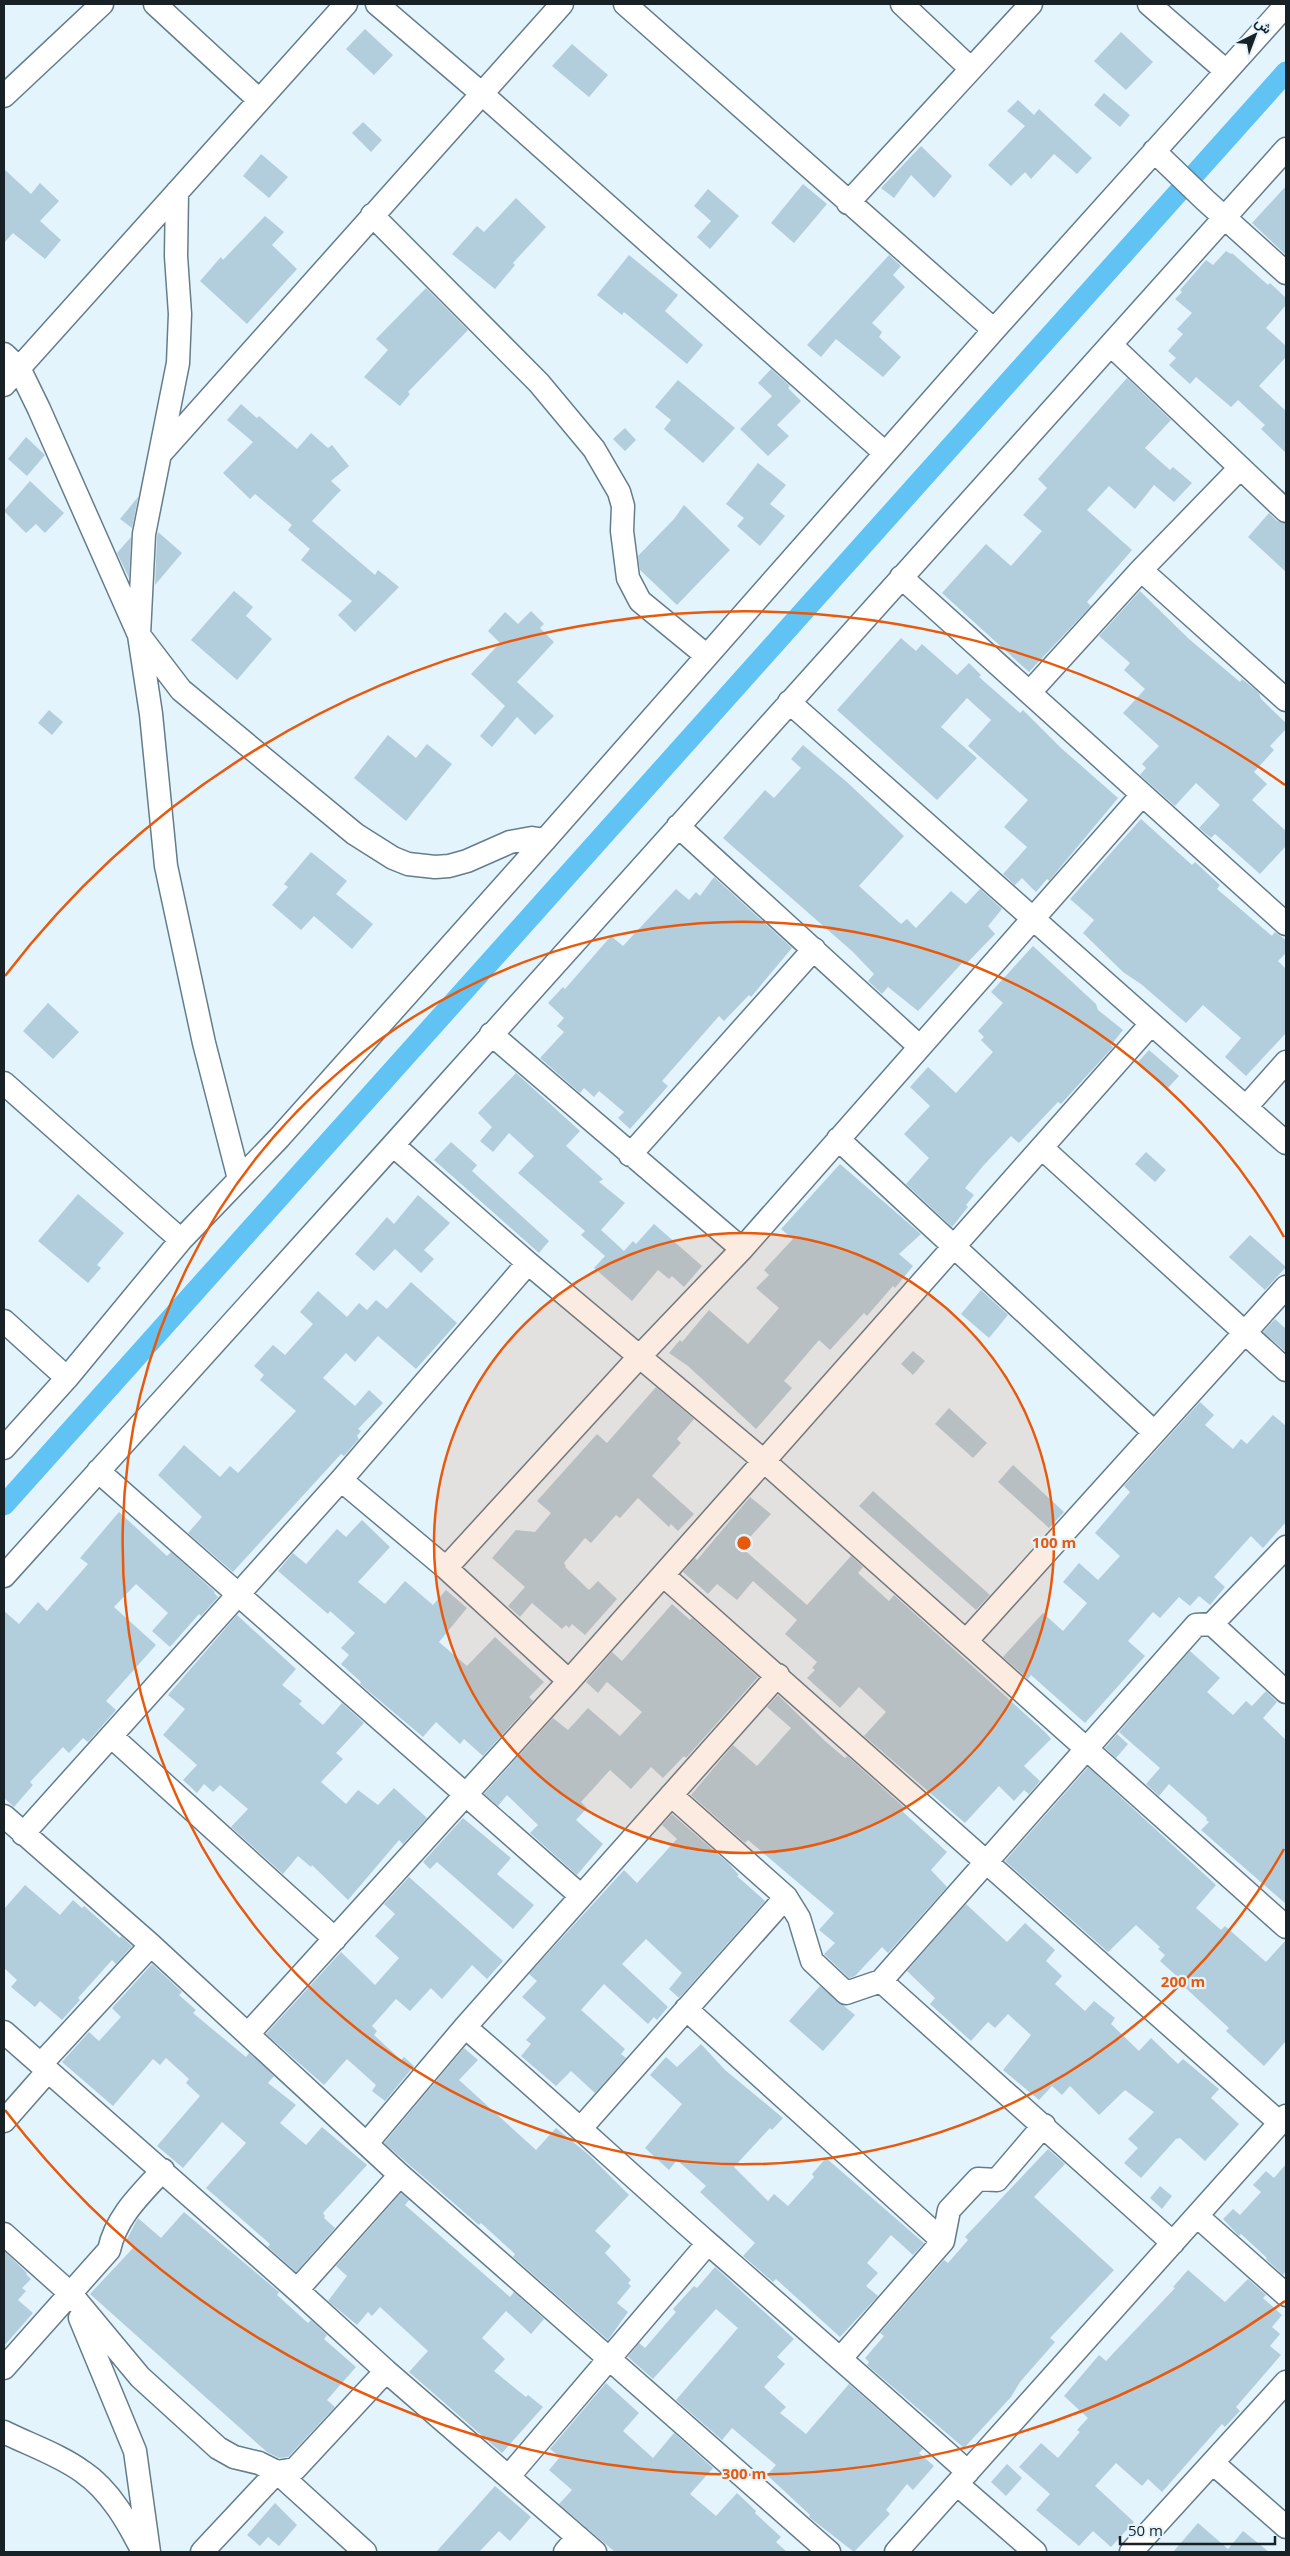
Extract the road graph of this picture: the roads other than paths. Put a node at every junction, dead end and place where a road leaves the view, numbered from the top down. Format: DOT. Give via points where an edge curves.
graph roads {
  1 [pos="102,4"];
  2 [pos="155,4"];
  3 [pos="346,4"];
  4 [pos="377,4"];
  5 [pos="562,4"];
  6 [pos="625,4"];
  7 [pos="902,4"];
  8 [pos="1031,4"];
  9 [pos="1149,4"];
  10 [pos="1286,5"];
  11 [pos="970,68"];
  12 [pos="1226,71"];
  13 [pos="481,93"];
  14 [pos="4,96"];
  15 [pos="260,100"];
  16 [pos="1286,149"];
  17 [pos="1154,151"];
  18 [pos="177,192"];
  19 [pos="848,203"];
  20 [pos="372,214"];
  21 [pos="1224,218"];
  22 [pos="1286,273"];
  23 [pos="994,330"];
  24 [pos="1110,345"];
  25 [pos="11,361"];
  26 [pos="4,385"];
  27 [pos="885,453"];
  28 [pos="160,454"];
  29 [pos="1240,468"];
  30 [pos="1286,511"];
  31 [pos="1142,570"];
  32 [pos="901,578"];
  33 [pos="139,635"];
  34 [pos="707,656"];
  35 [pos="1030,692"];
  36 [pos="1286,700"];
  37 [pos="789,702"];
  38 [pos="1142,795"];
  39 [pos="678,826"];
  40 [pos="545,840"];
  41 [pos="1033,918"];
  42 [pos="1286,924"];
  43 [pos="814,949"];
  44 [pos="1151,1024"];
  45 [pos="491,1034"];
  46 [pos="920,1047"];
  47 [pos="1286,1062"];
  48 [pos="4,1083"];
  49 [pos="1246,1107"];
  50 [pos="838,1140"];
  51 [pos="1286,1143"];
  52 [pos="394,1145"];
  53 [pos="1042,1148"];
  54 [pos="630,1155"];
  55 [pos="239,1180"];
  56 [pos="181,1240"];
  57 [pos="954,1247"];
  58 [pos="742,1249"];
  59 [pos="528,1263"];
  60 [pos="1286,1287"];
  61 [pos="4,1321"];
  62 [pos="1244,1332"];
  63 [pos="639,1357"];
  64 [pos="1286,1370"];
  65 [pos="67,1378"];
  66 [pos="1154,1432"];
  67 [pos="4,1448"];
  68 [pos="764,1461"];
  69 [pos="98,1471"];
  70 [pos="342,1480"];
  71 [pos="1286,1547"];
  72 [pos="446,1568"];
  73 [pos="663,1575"];
  74 [pos="4,1576"];
  75 [pos="238,1594"];
  76 [pos="1212,1624"];
  77 [pos="967,1640"];
  78 [pos="778,1675"];
  79 [pos="569,1681"];
  80 [pos="1286,1692"];
  81 [pos="111,1736"];
  82 [pos="1085,1750"];
  83 [pos="466,1795"];
  84 [pos="671,1795"];
  85 [pos="4,1816"];
  86 [pos="23,1834"];
  87 [pos="986,1861"];
  88 [pos="581,1896"];
  89 [pos="786,1896"];
  90 [pos="1286,1927"];
  91 [pos="335,1938"];
  92 [pos="151,1945"];
  93 [pos="881,1981"];
  94 [pos="686,2009"];
  95 [pos="466,2027"];
  96 [pos="4,2032"];
  97 [pos="248,2034"];
  98 [pos="44,2067"];
  99 [pos="1283,2120"];
  100 [pos="4,2121"];
  101 [pos="1044,2125"];
  102 [pos="582,2128"];
  103 [pos="367,2143"];
  104 [pos="163,2170"];
  105 [pos="400,2175"];
  106 [pos="1197,2216"];
  107 [pos="4,2234"];
  108 [pos="943,2241"];
  109 [pos="708,2243"];
  110 [pos="1173,2243"];
  111 [pos="297,2290"];
  112 [pos="71,2294"];
  113 [pos="1286,2295"];
  114 [pos="841,2358"];
  115 [pos="608,2359"];
  116 [pos="4,2368"];
  117 [pos="386,2371"];
  118 [pos="1286,2382"];
  119 [pos="4,2432"];
  120 [pos="1214,2464"];
  121 [pos="277,2472"];
  122 [pos="509,2476"];
  123 [pos="963,2478"];
  124 [pos="1286,2527"];
  125 [pos="571,2545"];
  126 [pos="143,2552"];
  127 [pos="149,2552"];
  128 [pos="202,2552"];
  129 [pos="366,2552"];
  130 [pos="595,2552"];
  131 [pos="829,2552"];
  132 [pos="896,2552"];
  133 [pos="1034,2552"];
  134 [pos="1131,2552"];
  1 -- 14 [label="street"];
  2 -- 15 [label="street"];
  3 -- 15 [label="street"];
  4 -- 13 [label="street"];
  5 -- 13 [label="street"];
  6 -- 19 [label="street"];
  7 -- 11 [label="street"];
  8 -- 11 [label="street"];
  9 -- 12 [label="street"];
  10 -- 12 [label="street"];
  11 -- 19 [label="street"];
  12 -- 17 [label="street"];
  13 -- 20 [label="street"];
  13 -- 27 [label="street"];
  15 -- 18 [label="street"];
  16 -- 21 [label="street"];
  17 -- 21 [label="street"];
  17 -- 23 [label="street"];
  18 -- 25 [label="street"];
  18 -- 28 [label="street" via="178,363"];
  19 -- 23 [label="street"];
  20 -- 28 [label="street"];
  20 -- 34 [label="street" via="539,383 594,449 619,492 623,506 622,531 628,578 640,601"];
  21 -- 22 [label="street"];
  21 -- 24 [label="street"];
  23 -- 27 [label="street"];
  24 -- 29 [label="street"];
  24 -- 32 [label="street"];
  25 -- 26 [label="street"];
  25 -- 33 [label="street" via="40,409"];
  27 -- 34 [label="street"];
  28 -- 33 [label="street" via="144,534"];
  29 -- 30 [label="street"];
  29 -- 31 [label="street"];
  31 -- 35 [label="street"];
  31 -- 36 [label="street"];
  32 -- 35 [label="street"];
  32 -- 37 [label="street"];
  33 -- 40 [label="street" via="180,690 348,829 393,858 408,864 449,866 510,842 532,838"];
  33 -- 55 [label="street" via="152,714 166,866 204,1043"];
  34 -- 40 [label="street"];
  35 -- 38 [label="street"];
  37 -- 39 [label="street"];
  37 -- 41 [label="street"];
  38 -- 41 [label="street"];
  38 -- 42 [label="street"];
  39 -- 43 [label="street"];
  39 -- 45 [label="street"];
  40 -- 55 [label="street"];
  41 -- 44 [label="street"];
  41 -- 46 [label="street"];
  43 -- 46 [label="street"];
  43 -- 54 [label="street"];
  44 -- 49 [label="street"];
  44 -- 53 [label="street"];
  45 -- 52 [label="street"];
  45 -- 54 [label="street"];
  46 -- 50 [label="street"];
  47 -- 49 [label="street"];
  48 -- 56 [label="street"];
  49 -- 51 [label="street"];
  50 -- 57 [label="street"];
  50 -- 58 [label="street"];
  52 -- 59 [label="street"];
  52 -- 69 [label="street"];
  53 -- 57 [label="street"];
  53 -- 62 [label="street"];
  54 -- 58 [label="street"];
  55 -- 56 [label="street"];
  56 -- 65 [label="street"];
  57 -- 66 [label="street"];
  57 -- 68 [label="street"];
  58 -- 63 [label="street"];
  59 -- 63 [label="street"];
  59 -- 70 [label="street"];
  60 -- 62 [label="street"];
  61 -- 65 [label="street"];
  62 -- 64 [label="street"];
  62 -- 66 [label="street"];
  63 -- 68 [label="street"];
  63 -- 72 [label="street"];
  65 -- 67 [label="street"];
  66 -- 77 [label="street"];
  68 -- 73 [label="street"];
  68 -- 77 [label="street"];
  69 -- 74 [label="street"];
  69 -- 75 [label="street"];
  70 -- 72 [label="street"];
  70 -- 75 [label="street"];
  71 -- 76 [label="street"];
  72 -- 79 [label="street"];
  73 -- 78 [label="street"];
  73 -- 79 [label="street"];
  75 -- 81 [label="street"];
  75 -- 83 [label="street"];
  76 -- 80 [label="street"];
  76 -- 82 [label="street" via="1196,1625"];
  77 -- 82 [label="street"];
  78 -- 84 [label="street"];
  78 -- 87 [label="street"];
  79 -- 83 [label="street"];
  81 -- 86 [label="street"];
  81 -- 91 [label="street"];
  82 -- 87 [label="street"];
  82 -- 90 [label="street"];
  83 -- 88 [label="street"];
  83 -- 91 [label="street"];
  84 -- 88 [label="street"];
  84 -- 89 [label="street"];
  85 -- 86 [label="street"];
  86 -- 92 [label="street"];
  87 -- 93 [label="street"];
  87 -- 99 [label="street"];
  88 -- 95 [label="street"];
  89 -- 93 [label="street" via="800,1918 812,1961 846,1993"];
  89 -- 94 [label="street"];
  91 -- 97 [label="street"];
  92 -- 97 [label="street"];
  92 -- 98 [label="street"];
  93 -- 101 [label="street"];
  94 -- 102 [label="street"];
  94 -- 108 [label="street"];
  95 -- 102 [label="street"];
  95 -- 103 [label="street"];
  96 -- 98 [label="street"];
  97 -- 103 [label="street"];
  98 -- 100 [label="street"];
  98 -- 104 [label="street"];
  99 -- 106 [label="street"];
  101 -- 108 [label="street" via="997,2180 978,2178 949,2210"];
  101 -- 110 [label="street"];
  102 -- 109 [label="street"];
  103 -- 105 [label="street"];
  104 -- 111 [label="street"];
  104 -- 112 [label="street" via="124,2214 112,2235 109,2250"];
  105 -- 111 [label="street"];
  105 -- 115 [label="street"];
  106 -- 110 [label="street"];
  106 -- 113 [label="street"];
  107 -- 112 [label="street"];
  108 -- 114 [label="street"];
  109 -- 114 [label="street"];
  109 -- 115 [label="street"];
  110 -- 123 [label="street"];
  111 -- 117 [label="street"];
  112 -- 116 [label="street"];
  112 -- 121 [label="street" via="140,2377 218,2448"];
  112 -- 127 [label="street" via="135,2451"];
  114 -- 123 [label="street"];
  115 -- 122 [label="street"];
  115 -- 131 [label="street"];
  117 -- 121 [label="street" via="295,2469"];
  117 -- 122 [label="street"];
  118 -- 120 [label="street"];
  119 -- 126 [label="street" via="83,2471 96,2482 117,2508"];
  120 -- 124 [label="street"];
  120 -- 134 [label="street"];
  121 -- 128 [label="street"];
  121 -- 129 [label="street"];
  122 -- 125 [label="street"];
  123 -- 132 [label="street"];
  123 -- 133 [label="street"];
  125 -- 130 [label="street"];
}
